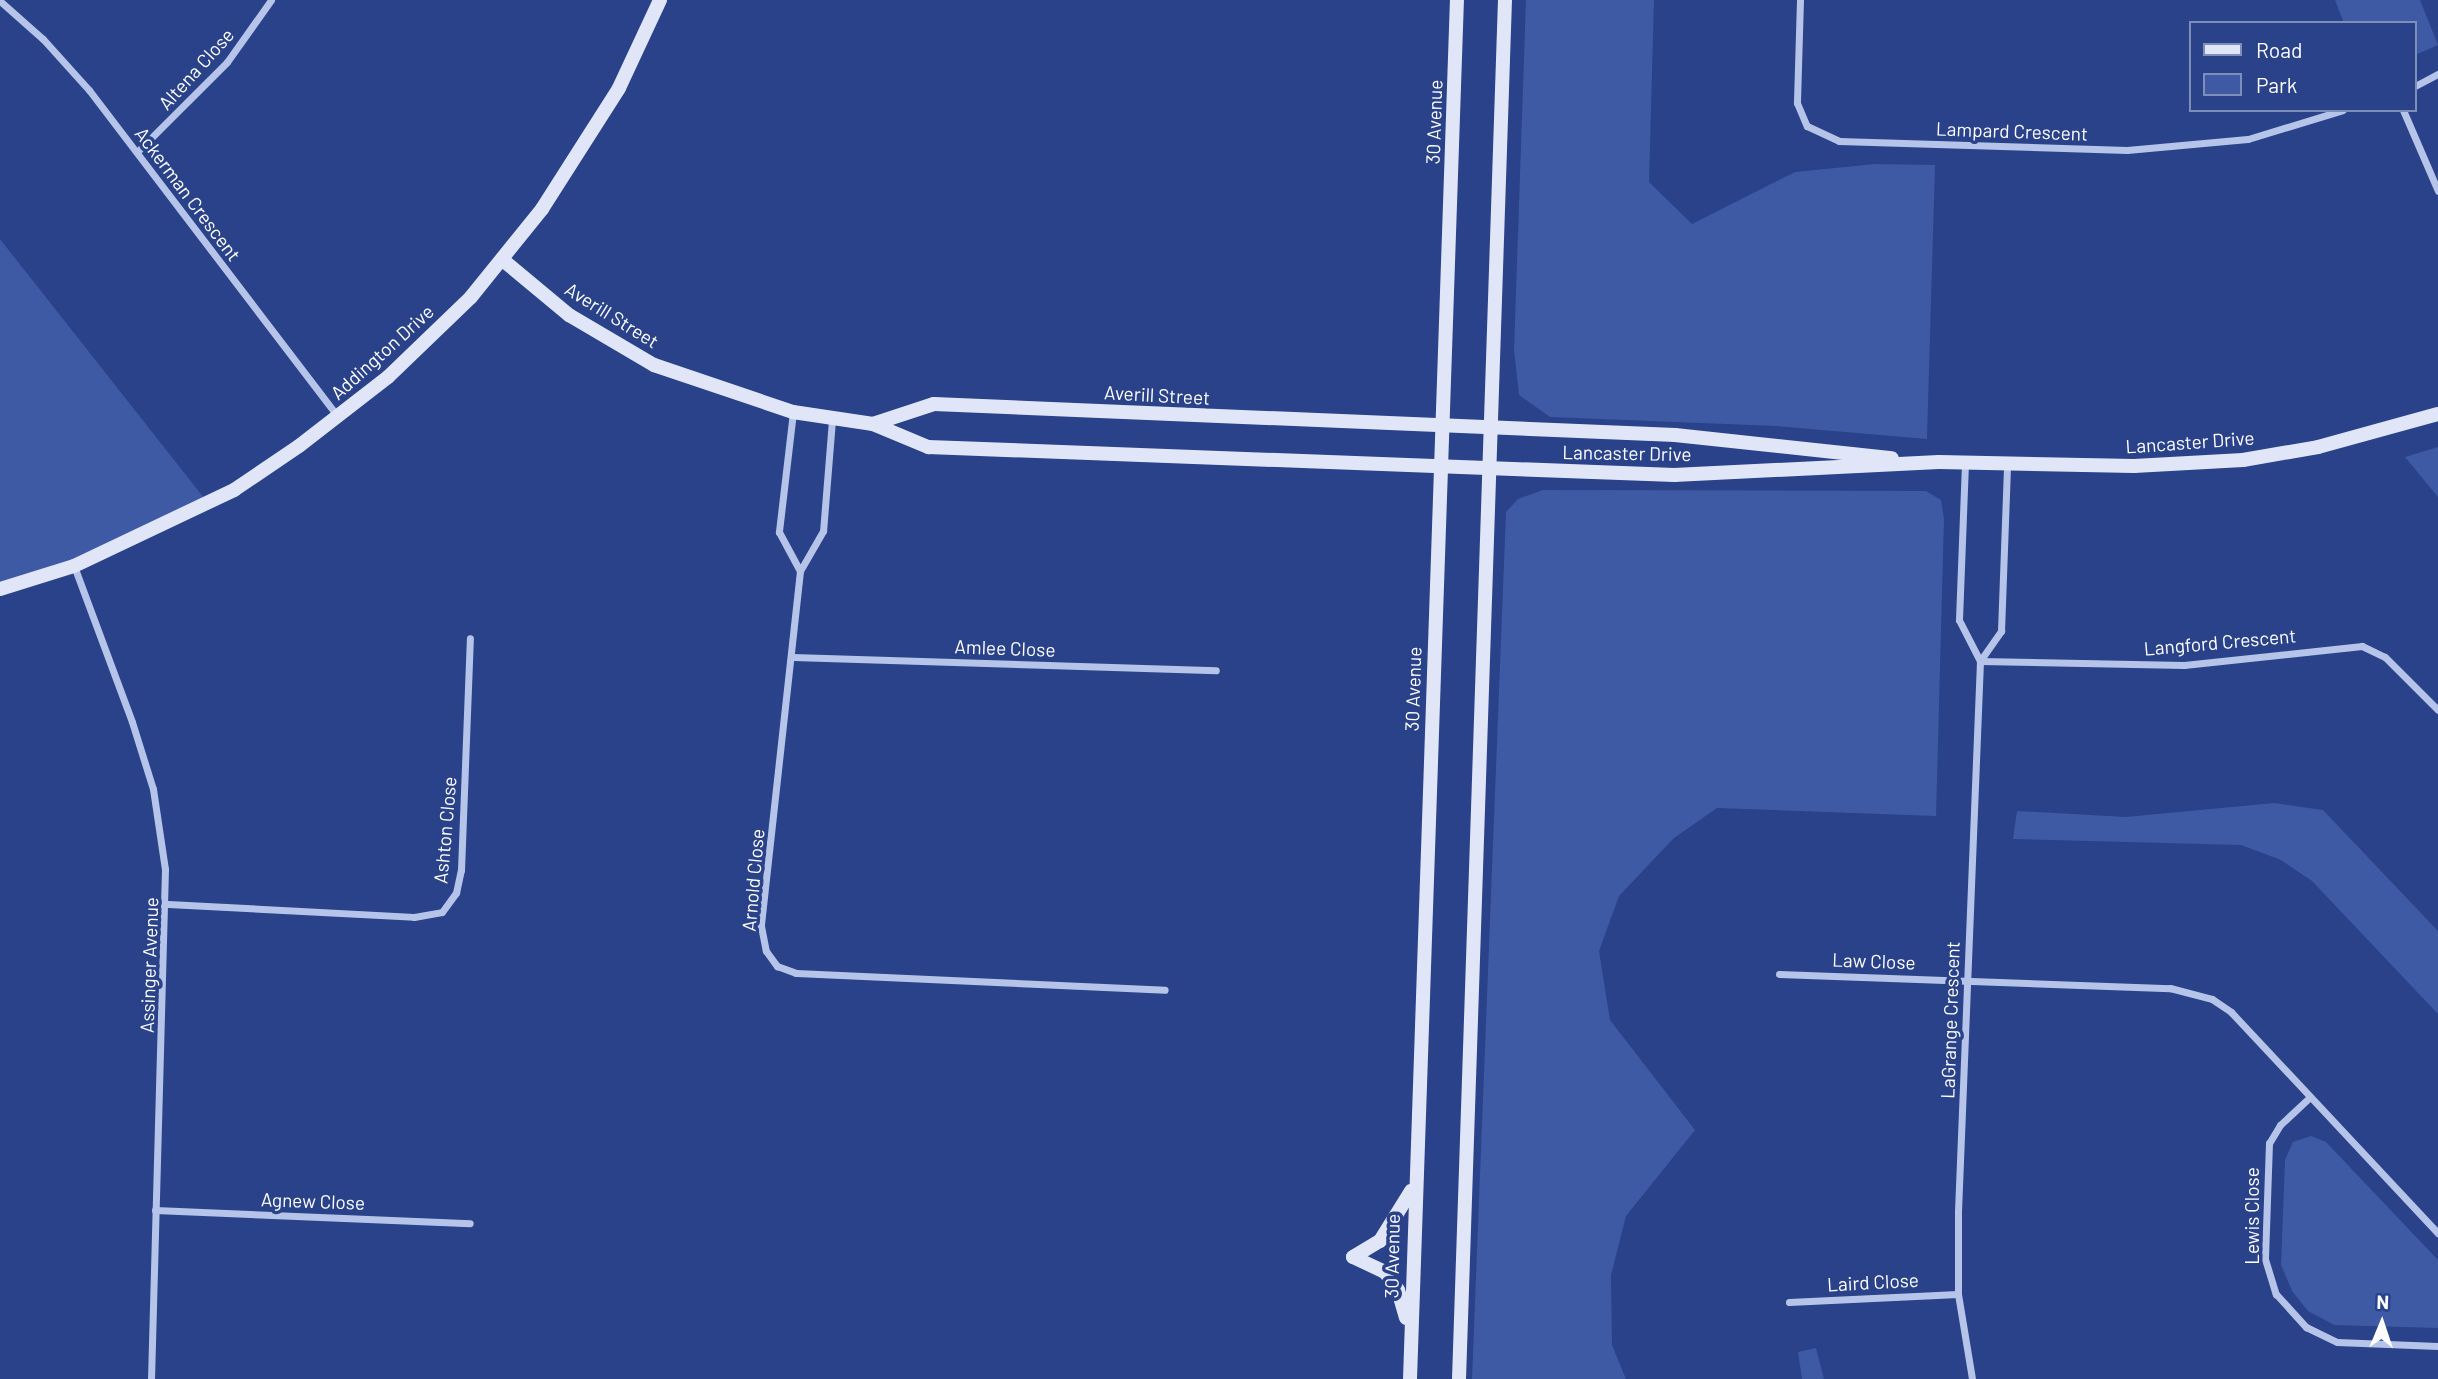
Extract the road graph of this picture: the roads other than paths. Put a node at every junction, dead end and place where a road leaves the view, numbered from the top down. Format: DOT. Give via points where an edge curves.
graph roads {
  1 [pos="271,0"];
  2 [pos="660,0"];
  3 [pos="1457,0"];
  4 [pos="1504,0"];
  5 [pos="1800,0"];
  6 [pos="0,1"];
  7 [pos="2438,74"];
  8 [pos="2417,85"];
  9 [pos="2336,112"];
  10 [pos="2404,112"];
  11 [pos="137,152"];
  12 [pos="2438,191"];
  13 [pos="503,261"];
  14 [pos="793,412"];
  15 [pos="2438,414"];
  16 [pos="338,416"];
  17 [pos="832,420"];
  18 [pos="873,424"];
  19 [pos="1443,428"];
  20 [pos="1490,429"];
  21 [pos="1939,463"];
  22 [pos="1965,463"];
  23 [pos="2007,464"];
  24 [pos="1440,466"];
  25 [pos="1488,468"];
  26 [pos="74,566"];
  27 [pos="800,571"];
  28 [pos="0,589"];
  29 [pos="470,638"];
  30 [pos="793,657"];
  31 [pos="1980,660"];
  32 [pos="1216,670"];
  33 [pos="2438,710"];
  34 [pos="168,904"];
  35 [pos="1779,974"];
  36 [pos="1967,981"];
  37 [pos="1165,990"];
  38 [pos="2310,1097"];
  39 [pos="1413,1187"];
  40 [pos="155,1210"];
  41 [pos="470,1223"];
  42 [pos="2438,1233"];
  43 [pos="1958,1294"];
  44 [pos="1789,1302"];
  45 [pos="1410,1329"];
  46 [pos="2438,1346"];
  47 [pos="151,1379"];
  48 [pos="1410,1379"];
  49 [pos="1459,1379"];
  50 [pos="1972,1379"];
  1 -- 11 [label="street, Altena Close" via="220,71"];
  2 -- 13 [label="street, Addington Drive" via="597,126"];
  3 -- 19 [label="street, 30 Avenue"];
  4 -- 20 [label="street"];
  5 -- 9 [label="street, Lampard Crescent" via="1797,103 1807,126 1839,141 2127,150 2248,139"];
  6 -- 11 [label="street, Ackerman Crescent" via="67,64"];
  7 -- 8 [label="street"];
  10 -- 12 [label="street"];
  11 -- 16 [label="street, Ackerman Crescent"];
  13 -- 14 [label="street, Averill Street" via="569,315 654,365"];
  13 -- 16 [label="street, Addington Drive" via="427,340"];
  14 -- 17 [label="street, Averill Street"];
  14 -- 27 [label="street" via="779,532"];
  15 -- 23 [label="street, Lancaster Drive" via="2318,447 2243,460 2134,466"];
  16 -- 26 [label="street, Addington Drive" via="234,489"];
  17 -- 18 [label="street, Averill Street"];
  17 -- 27 [label="street, Arnold Close" via="823,531"];
  18 -- 19 [label="street, Averill Street" via="934,404"];
  18 -- 24 [label="street, Averill Street" via="928,447"];
  19 -- 20 [label="street, Lancaster Drive"];
  19 -- 24 [label="street, 30 Avenue"];
  20 -- 21 [label="street, Lancaster Drive" via="1675,435"];
  20 -- 25 [label="street"];
  21 -- 22 [label="street, Lancaster Drive"];
  21 -- 25 [label="street, Lancaster Drive" via="1674,475"];
  22 -- 23 [label="street, Lancaster Drive"];
  22 -- 31 [label="street" via="1959,620"];
  23 -- 31 [label="street" via="2001,631"];
  24 -- 25 [label="street, Lancaster Drive"];
  24 -- 39 [label="street, 30 Avenue"];
  25 -- 49 [label="street"];
  26 -- 28 [label="street, Addington Drive"];
  26 -- 34 [label="street, Assinger Avenue" via="153,789"];
  27 -- 30 [label="street, Arnold Close"];
  29 -- 34 [label="street, Ashton Close" via="461,870 456,893 442,912 414,917"];
  30 -- 32 [label="street, Amlee Close"];
  30 -- 37 [label="street, Arnold Close" via="761,926 766,951 777,967 830,976"];
  31 -- 33 [label="street, Langford Crescent" via="2184,665 2362,646 2385,657"];
  31 -- 36 [label="street, LaGrange Crescent"];
  34 -- 40 [label="street, Assinger Avenue"];
  35 -- 36 [label="street, Law Close"];
  36 -- 38 [label="street" via="2170,988 2212,999 2231,1012"];
  36 -- 43 [label="street, LaGrange Crescent"];
  38 -- 42 [label="street"];
  38 -- 46 [label="street, Lewis Close" via="2280,1125 2269,1143 2265,1259 2276,1294 2306,1327 2337,1342"];
  39 -- 45 [label="street, 30 Avenue"];
  39 -- 45 [label="street" via="1380,1241 1353,1257 1385,1272 1398,1290"];
  40 -- 41 [label="street, Agnew Close"];
  40 -- 47 [label="street, Assinger Avenue"];
  43 -- 44 [label="street, Laird Close"];
  43 -- 50 [label="street, LaGrange Crescent"];
  45 -- 48 [label="street, 30 Avenue"];
}
